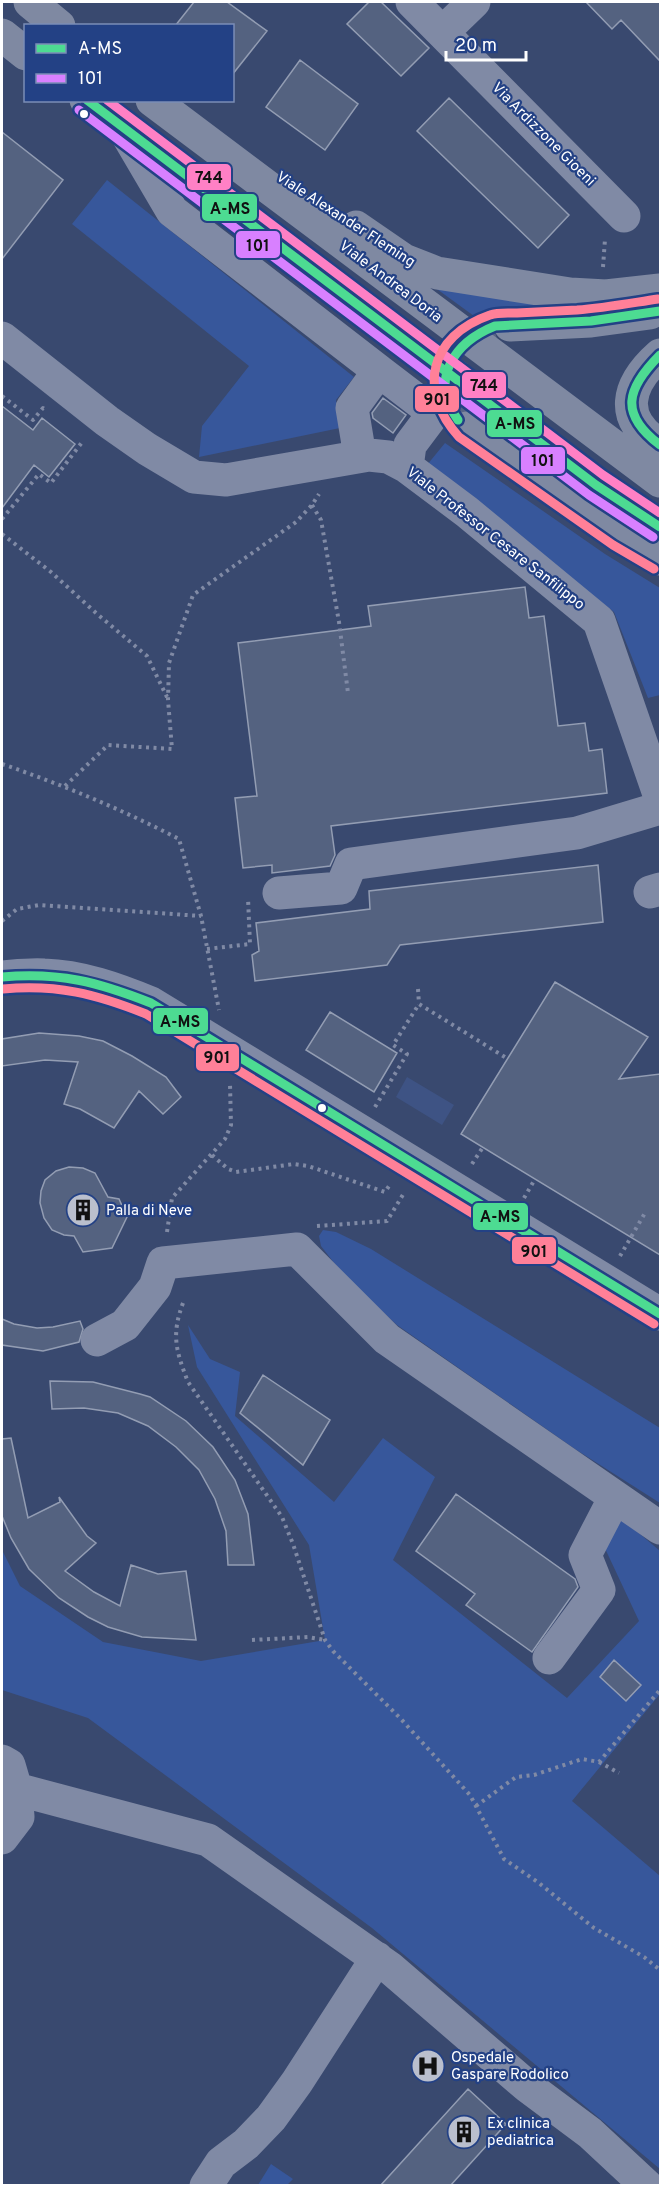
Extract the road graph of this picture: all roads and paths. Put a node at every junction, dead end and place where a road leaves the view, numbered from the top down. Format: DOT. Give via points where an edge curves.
graph roads {
  1 [pos="30,2"];
  2 [pos="412,2"];
  3 [pos="474,2"];
  4 [pos="57,24"];
  5 [pos="443,32"];
  6 [pos="2,35"];
  7 [pos="24,52"];
  8 [pos="89,102"];
  9 [pos="156,102"];
  10 [pos="156,102"];
  11 [pos="125,130"];
  12 [pos="615,226"];
  13 [pos="603,273"];
  14 [pos="660,290"];
  15 [pos="660,311"];
  16 [pos="510,325"];
  17 [pos="2,338"];
  18 [pos="660,355"];
  19 [pos="379,371"];
  20 [pos="2,396"];
  21 [pos="43,408"];
  22 [pos="467,428"];
  23 [pos="83,441"];
  24 [pos="660,445"];
  25 [pos="360,456"];
  26 [pos="326,462"];
  27 [pos="407,466"];
  28 [pos="660,481"];
  29 [pos="312,505"];
  30 [pos="2,519"];
  31 [pos="660,527"];
  32 [pos="2,534"];
  33 [pos="660,559"];
  34 [pos="348,693"];
  35 [pos="168,700"];
  36 [pos="2,764"];
  37 [pos="64,786"];
  38 [pos="660,797"];
  39 [pos="660,808"];
  40 [pos="279,893"];
  41 [pos="201,916"];
  42 [pos="2,921"];
  43 [pos="207,949"];
  44 [pos="2,977"];
  45 [pos="418,989"];
  46 [pos="419,1004"];
  47 [pos="220,1017"];
  48 [pos="508,1059"];
  49 [pos="230,1078"];
  50 [pos="379,1100"];
  51 [pos="483,1147"];
  52 [pos="212,1155"];
  53 [pos="471,1166"];
  54 [pos="394,1179"];
  55 [pos="535,1179"];
  56 [pos="408,1187"];
  57 [pos="519,1207"];
  58 [pos="645,1213"];
  59 [pos="297,1249"];
  60 [pos="200,1260"];
  61 [pos="163,1263"];
  62 [pos="615,1265"];
  63 [pos="660,1314"];
  64 [pos="97,1341"];
  65 [pos="615,1497"];
  66 [pos="660,1528"];
  67 [pos="252,1640"];
  68 [pos="325,1640"];
  69 [pos="549,1658"];
  70 [pos="660,1690"];
  71 [pos="600,1761"];
  72 [pos="619,1773"];
  73 [pos="9,1775"];
  74 [pos="476,1806"];
  75 [pos="2,1838"];
  76 [pos="377,1958"];
  77 [pos="660,1970"];
  78 [pos="206,2186"];
  79 [pos="647,2186"];
  1 -- 4 [label="main road"];
  2 -- 5 [label="street, Via Ardizzone Gioeni"];
  3 -- 5 [label="street"];
  5 -- 12 [label="street, Via Ardizzone Gioeni"];
  6 -- 7 [label="main road"];
  8 -- 11 [label="main road"];
  9 -- 14 [label="main road, Viale Alexander Fleming" via="308,192 379,244 425,269 570,294 606,296"];
  10 -- 28 [label="main road, Viale Andrea Doria"];
  11 -- 19 [label="street" via="172,212"];
  11 -- 31 [label="main road" via="586,477"];
  12 -- 13 [label="path"];
  15 -- 16 [label="main road" via="591,321"];
  17 -- 26 [label="street, Viale Professor Cesare Sanfilippo" via="107,421 194,477 226,480"];
  18 -- 24 [label="main road" via="630,397 639,427"];
  19 -- 25 [label="street" via="352,408"];
  19 -- 27 [label="street" via="434,413 410,445"];
  20 -- 21 [label="path" via="33,420"];
  22 -- 33 [label="main road"];
  23 -- 30 [label="path" via="51,483 39,474"];
  25 -- 26 [label="street, Viale Professor Cesare Sanfilippo"];
  25 -- 27 [label="street, Viale Professor Cesare Sanfilippo" via="388,457"];
  26 -- 29 [label="path" via="324,486"];
  27 -- 38 [label="street, Viale Professor Cesare Sanfilippo" via="599,621"];
  29 -- 34 [label="path" via="321,520"];
  29 -- 35 [label="path" via="296,522 193,595 169,663"];
  32 -- 35 [label="path" via="147,656"];
  35 -- 37 [label="path" via="172,749 108,745"];
  36 -- 37 [label="path"];
  37 -- 41 [label="path" via="178,839"];
  39 -- 40 [label="street" via="577,833 351,864 341,888"];
  40 -- 43 [label="path" via="247,888 250,944"];
  41 -- 42 [label="path" via="39,905 17,909"];
  41 -- 43 [label="path"];
  43 -- 47 [label="path"];
  44 -- 63 [label="street" via="44,975 77,979 118,989 151,1003"];
  45 -- 46 [label="path"];
  46 -- 48 [label="path"];
  46 -- 50 [label="path" via="393,1045 407,1054"];
  49 -- 52 [label="path" via="231,1125"];
  51 -- 53 [label="path"];
  52 -- 54 [label="path" via="236,1172 294,1164 385,1192"];
  52 -- 61 [label="path" via="172,1198"];
  55 -- 57 [label="path"];
  56 -- 59 [label="path" via="387,1221 309,1227 301,1232"];
  58 -- 62 [label="path"];
  59 -- 60 [label="street"];
  59 -- 65 [label="street" via="387,1339"];
  60 -- 61 [label="street"];
  60 -- 68 [label="path" via="181,1306 175,1344 178,1357 188,1382 282,1517"];
  61 -- 64 [label="street" via="155,1287 125,1325"];
  65 -- 66 [label="street"];
  65 -- 69 [label="street" via="585,1555 599,1590"];
  67 -- 68 [label="path"];
  68 -- 74 [label="path"];
  70 -- 71 [label="path"];
  71 -- 72 [label="path"];
  71 -- 74 [label="path" via="582,1759 516,1777"];
  73 -- 75 [label="street" via="18,1816"];
  73 -- 76 [label="street" via="208,1840"];
  74 -- 77 [label="path" via="504,1860 594,1928"];
  76 -- 78 [label="street" via="271,2118 221,2163"];
  76 -- 79 [label="street" via="527,2086 590,2133"];
}
